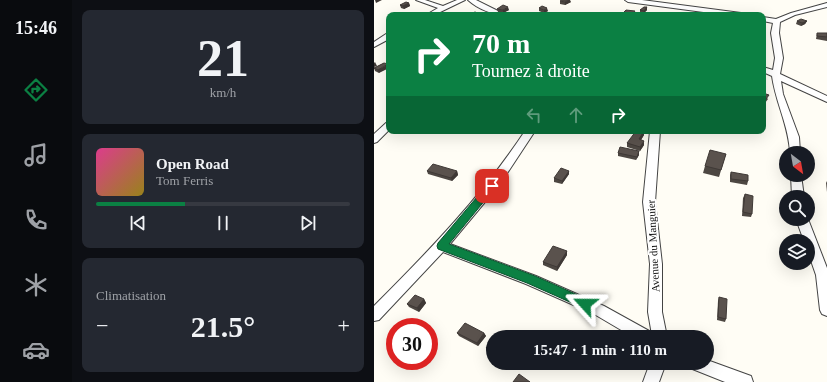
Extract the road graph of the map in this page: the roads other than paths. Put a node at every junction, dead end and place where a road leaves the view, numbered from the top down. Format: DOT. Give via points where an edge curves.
graph roads {
  1 [pos="419,0"];
  2 [pos="462,0"];
  3 [pos="471,0"];
  4 [pos="628,0"];
  5 [pos="678,6"];
  6 [pos="825,7"];
  7 [pos="443,8"];
  8 [pos="435,12"];
  9 [pos="495,12"];
  10 [pos="676,12"];
  11 [pos="720,12"];
  12 [pos="766,19"];
  13 [pos="777,21"];
  14 [pos="386,38"];
  15 [pos="374,45"];
  16 [pos="766,70"];
  17 [pos="776,74"];
  18 [pos="827,100"];
  19 [pos="386,129"];
  20 [pos="528,134"];
  21 [pos="655,134"];
  22 [pos="374,140"];
  23 [pos="795,146"];
  24 [pos="805,226"];
  25 [pos="442,246"];
  26 [pos="827,310"];
  27 [pos="374,315"];
  28 [pos="634,330"];
  29 [pos="659,330"];
  30 [pos="656,370"];
  31 [pos="713,370"];
  32 [pos="652,382"];
  33 [pos="745,382"];
  1 -- 7 [label="street"];
  2 -- 7 [label="street"];
  3 -- 9 [label="street"];
  4 -- 5 [label="street"];
  5 -- 10 [label="street"];
  5 -- 11 [label="street"];
  6 -- 13 [label="street" via="793,14"];
  7 -- 8 [label="street"];
  12 -- 13 [label="street"];
  13 -- 17 [label="street" via="775,33 779,58"];
  14 -- 15 [label="street"];
  16 -- 17 [label="street"];
  17 -- 18 [label="street"];
  17 -- 23 [label="street" via="779,94"];
  19 -- 22 [label="street"];
  20 -- 25 [label="street" via="511,162"];
  21 -- 29 [label="street, Avenue du Manguier" via="649,202 656,264 655,312"];
  24 -- 26 [label="street" via="823,275"];
  25 -- 27 [label="street"];
  25 -- 28 [label="street" via="531,280 599,310"];
  30 -- 32 [label="street"];
  31 -- 33 [label="street"];
}
